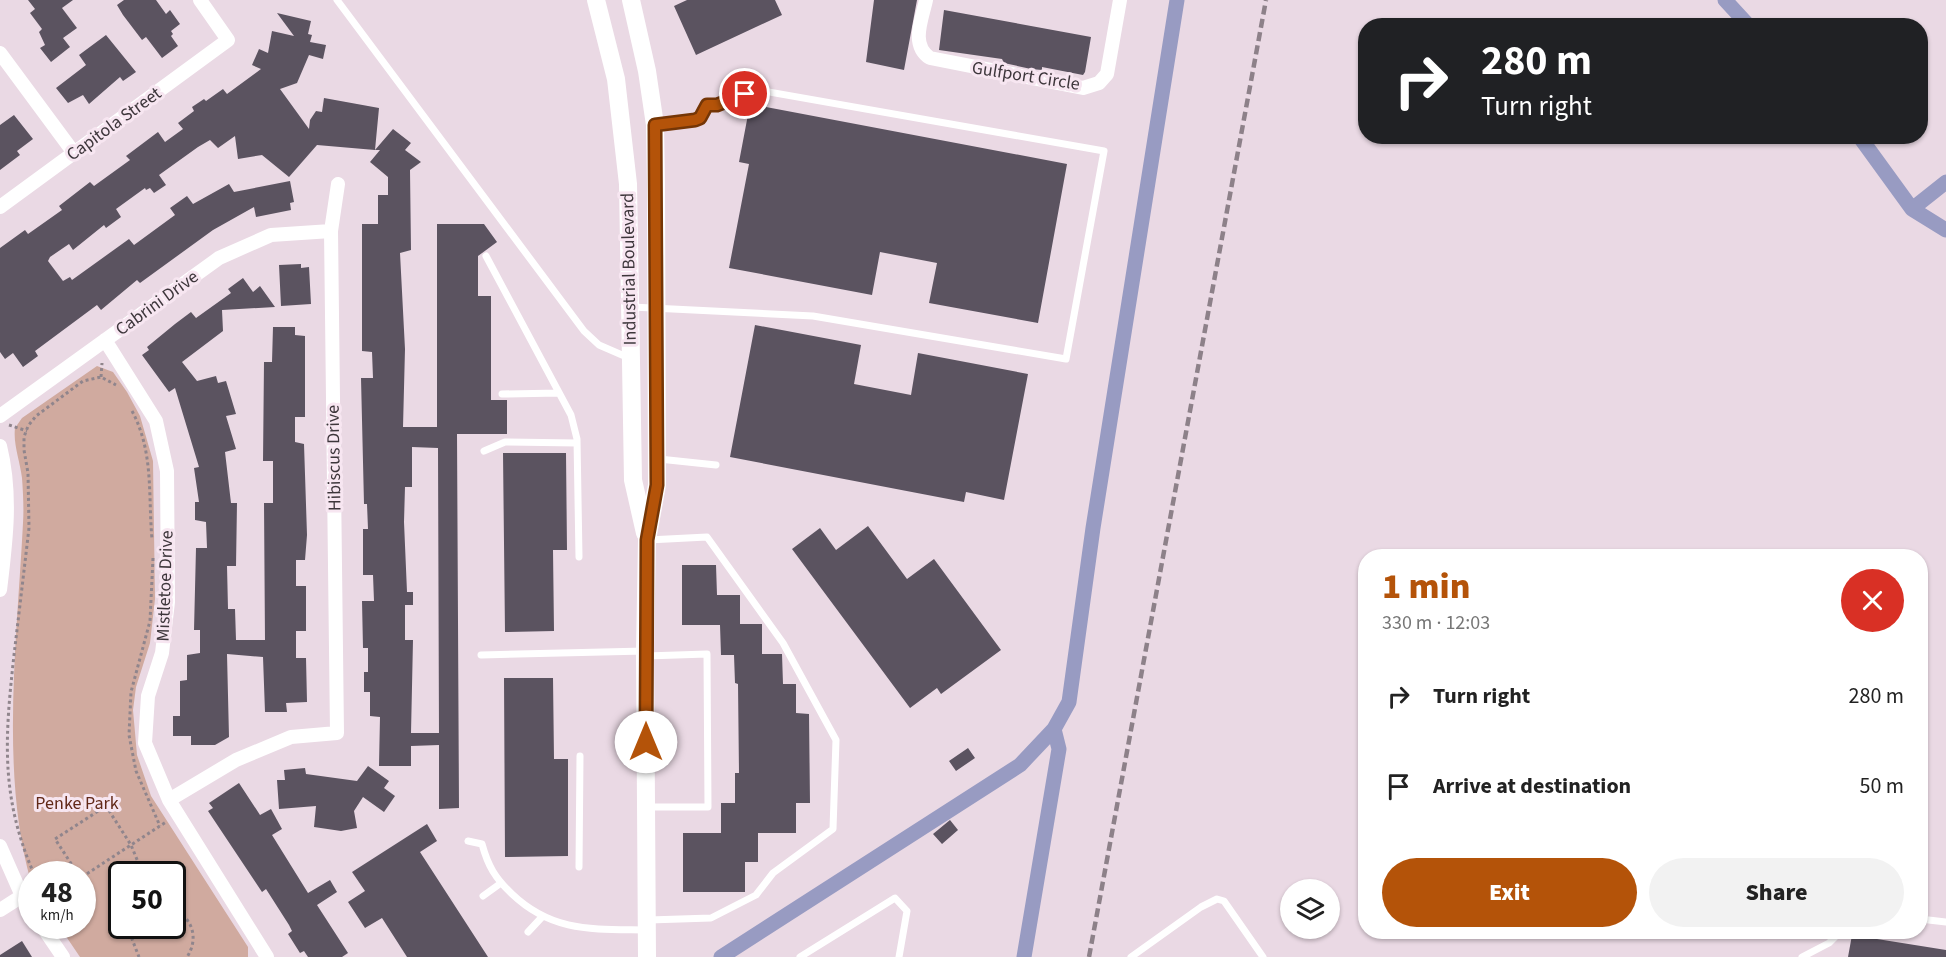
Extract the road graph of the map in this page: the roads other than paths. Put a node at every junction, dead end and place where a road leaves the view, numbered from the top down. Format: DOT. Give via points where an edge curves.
graph roads {
  1 [pos="200,0"];
  2 [pos="336,0"];
  3 [pos="596,0"];
  4 [pos="631,0"];
  5 [pos="926,0"];
  6 [pos="1120,0"];
  7 [pos="0,52"];
  8 [pos="655,125"];
  9 [pos="74,153"];
  10 [pos="338,184"];
  11 [pos="0,207"];
  12 [pos="331,231"];
  13 [pos="486,256"];
  14 [pos="630,306"];
  15 [pos="656,309"];
  16 [pos="105,340"];
  17 [pos="631,359"];
  18 [pos="560,393"];
  19 [pos="501,394"];
  20 [pos="0,416"];
  21 [pos="578,443"];
  22 [pos="0,446"];
  23 [pos="484,451"];
  24 [pos="657,458"];
  25 [pos="716,465"];
  26 [pos="4,514"];
  27 [pos="647,540"];
  28 [pos="579,557"];
  29 [pos="0,590"];
  30 [pos="645,653"];
  31 [pos="481,655"];
  32 [pos="580,756"];
  33 [pos="169,800"];
  34 [pos="646,807"];
  35 [pos="468,842"];
  36 [pos="0,846"];
  37 [pos="579,867"];
  38 [pos="501,883"];
  39 [pos="18,887"];
  40 [pos="483,896"];
  41 [pos="18,899"];
  42 [pos="0,910"];
  43 [pos="542,917"];
  44 [pos="1928,920"];
  45 [pos="1946,922"];
  46 [pos="647,925"];
  47 [pos="528,932"];
  48 [pos="51,939"];
  49 [pos="1834,939"];
  50 [pos="63,957"];
  51 [pos="267,957"];
  52 [pos="647,957"];
  53 [pos="800,957"];
  54 [pos="899,957"];
  55 [pos="1131,957"];
  56 [pos="1263,957"];
  57 [pos="1802,957"];
  1 -- 9 [label="street, Capitola Street" via="228,40"];
  2 -- 17 [label="lane" via="584,331 599,345"];
  3 -- 14 [label="main road, Industrial Boulevard" via="616,79 628,184"];
  4 -- 8 [label="main road, Industrial Boulevard"];
  5 -- 6 [label="street, Gulfport Circle" via="918,38 927,56 1083,88 1098,83 1107,74"];
  7 -- 9 [label="street"];
  8 -- 15 [label="main road, Industrial Boulevard"];
  8 -- 15 [label="lane" via="695,120 707,105 758,90 1104,151 1066,359 813,316"];
  9 -- 11 [label="street, Capitola Street"];
  10 -- 12 [label="street, Hibiscus Drive"];
  12 -- 16 [label="street, Cabrini Drive" via="271,235 219,258"];
  12 -- 33 [label="street, Hibiscus Drive" via="337,734 291,737 236,760"];
  13 -- 18 [label="lane"];
  14 -- 15 [label="lane"];
  14 -- 17 [label="main road, Industrial Boulevard"];
  15 -- 24 [label="main road, Industrial Boulevard"];
  16 -- 20 [label="street, Cabrini Drive"];
  16 -- 33 [label="street, Mistletoe Drive" via="156,421 167,471 168,602 162,653 148,696 145,743"];
  17 -- 27 [label="main road, Industrial Boulevard" via="633,480"];
  18 -- 19 [label="lane"];
  18 -- 21 [label="lane"];
  21 -- 23 [label="lane" via="505,442"];
  21 -- 28 [label="lane"];
  22 -- 26 [label="street" via="5,467"];
  24 -- 25 [label="lane"];
  24 -- 27 [label="main road, Industrial Boulevard" via="657,485"];
  26 -- 29 [label="street"];
  27 -- 30 [label="main road, Industrial Boulevard"];
  27 -- 46 [label="lane" via="707,537 783,643 836,740 833,829 773,873 756,895 711,918"];
  30 -- 31 [label="lane"];
  30 -- 34 [label="main road, Industrial Boulevard"];
  30 -- 34 [label="lane" via="707,654 708,772 708,807"];
  32 -- 37 [label="lane"];
  33 -- 51 [label="street, Mistletoe Drive"];
  34 -- 46 [label="main road, Industrial Boulevard"];
  35 -- 38 [label="lane" via="482,844 488,866"];
  36 -- 39 [label="street"];
  38 -- 40 [label="lane"];
  38 -- 43 [label="lane" via="530,911"];
  41 -- 42 [label="street"];
  43 -- 46 [label="lane" via="581,929"];
  43 -- 47 [label="lane"];
  44 -- 45 [label="lane"];
  46 -- 52 [label="main road, Industrial Boulevard"];
  48 -- 50 [label="street"];
  49 -- 57 [label="lane"];
  53 -- 54 [label="lane" via="895,898 907,911"];
  55 -- 56 [label="lane" via="1217,898 1224,901"];
}
